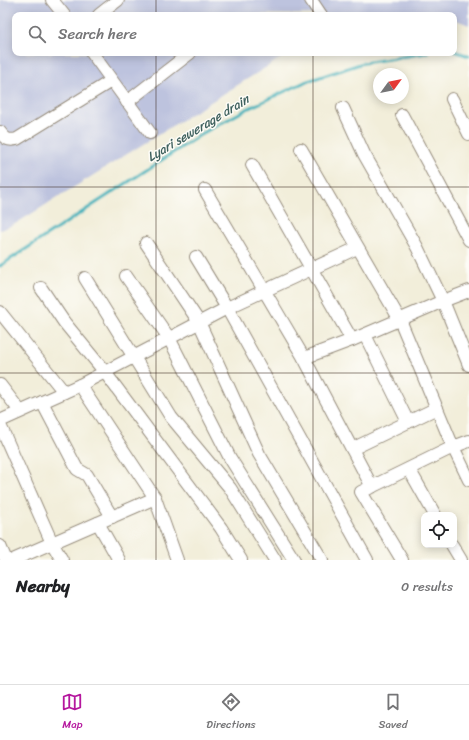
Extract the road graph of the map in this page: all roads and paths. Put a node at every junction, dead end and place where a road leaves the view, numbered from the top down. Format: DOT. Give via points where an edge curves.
graph roads {
  1 [pos="52,0"];
  2 [pos="118,0"];
  3 [pos="311,0"];
  4 [pos="62,12"];
  5 [pos="103,12"];
  6 [pos="319,12"];
  7 [pos="94,56"];
  8 [pos="186,56"];
  9 [pos="111,81"];
  10 [pos="452,100"];
  11 [pos="126,102"];
  12 [pos="343,108"];
  13 [pos="402,115"];
  14 [pos="0,132"];
  15 [pos="150,133"];
  16 [pos="469,134"];
  17 [pos="301,149"];
  18 [pos="252,165"];
  19 [pos="206,190"];
  20 [pos="469,240"];
  21 [pos="146,243"];
  22 [pos="357,248"];
  23 [pos="196,257"];
  24 [pos="312,269"];
  25 [pos="126,276"];
  26 [pos="85,278"];
  27 [pos="41,288"];
  28 [pos="264,290"];
  29 [pos="469,291"];
  30 [pos="443,301"];
  31 [pos="227,308"];
  32 [pos="0,312"];
  33 [pos="400,320"];
  34 [pos="199,322"];
  35 [pos="365,335"];
  36 [pos="169,338"];
  37 [pos="352,340"];
  38 [pos="133,356"];
  39 [pos="304,358"];
  40 [pos="469,365"];
  41 [pos="104,371"];
  42 [pos="80,384"];
  43 [pos="0,385"];
  44 [pos="64,392"];
  45 [pos="42,402"];
  46 [pos="437,408"];
  47 [pos="20,411"];
  48 [pos="0,420"];
  49 [pos="408,422"];
  50 [pos="0,425"];
  51 [pos="469,441"];
  52 [pos="453,447"];
  53 [pos="352,449"];
  54 [pos="409,469"];
  55 [pos="469,480"];
  56 [pos="372,487"];
  57 [pos="155,498"];
  58 [pos="433,512"];
  59 [pos="112,517"];
  60 [pos="98,523"];
  61 [pos="52,543"];
  62 [pos="0,546"];
  63 [pos="454,548"];
  64 [pos="6,560"];
  65 [pos="13,560"];
  66 [pos="62,560"];
  67 [pos="119,560"];
  68 [pos="177,560"];
  69 [pos="241,560"];
  70 [pos="275,560"];
  71 [pos="294,560"];
  72 [pos="322,560"];
  73 [pos="367,560"];
  74 [pos="402,560"];
  75 [pos="461,560"];
  1 -- 4 [label="street"];
  2 -- 5 [label="street"];
  3 -- 6 [label="street"];
  7 -- 9 [label="street"];
  8 -- 11 [label="street"];
  9 -- 11 [label="street"];
  9 -- 14 [label="street" via="17,139 5,138"];
  10 -- 16 [label="street"];
  11 -- 15 [label="street"];
  12 -- 30 [label="street" via="364,154 417,247"];
  13 -- 20 [label="street"];
  17 -- 22 [label="street"];
  18 -- 24 [label="street"];
  19 -- 28 [label="street"];
  21 -- 34 [label="street"];
  22 -- 24 [label="street"];
  22 -- 33 [label="street"];
  23 -- 31 [label="street"];
  24 -- 28 [label="street"];
  24 -- 37 [label="street"];
  25 -- 36 [label="street"];
  26 -- 38 [label="street"];
  27 -- 41 [label="street" via="64,322"];
  28 -- 31 [label="street"];
  28 -- 39 [label="street"];
  29 -- 30 [label="street"];
  30 -- 33 [label="street"];
  30 -- 40 [label="street"];
  31 -- 34 [label="street"];
  31 -- 73 [label="street"];
  32 -- 44 [label="street"];
  33 -- 35 [label="street"];
  33 -- 46 [label="street"];
  34 -- 36 [label="street"];
  34 -- 72 [label="street" via="260,454"];
  35 -- 37 [label="street"];
  35 -- 49 [label="street"];
  36 -- 38 [label="street"];
  36 -- 71 [label="street" via="230,458"];
  37 -- 39 [label="street"];
  38 -- 41 [label="street"];
  38 -- 70 [label="street" via="171,417 230,488"];
  39 -- 53 [label="street"];
  41 -- 42 [label="street"];
  41 -- 69 [label="street" via="221,528"];
  42 -- 44 [label="street"];
  42 -- 57 [label="street"];
  43 -- 47 [label="street"];
  44 -- 45 [label="street"];
  45 -- 47 [label="street"];
  45 -- 59 [label="street" via="77,469 87,475"];
  46 -- 49 [label="street"];
  46 -- 52 [label="street"];
  47 -- 48 [label="street"];
  49 -- 53 [label="street"];
  50 -- 61 [label="street"];
  51 -- 52 [label="street"];
  52 -- 54 [label="street"];
  52 -- 55 [label="street"];
  53 -- 56 [label="street"];
  54 -- 56 [label="street"];
  54 -- 58 [label="street"];
  56 -- 74 [label="street" via="362,492"];
  57 -- 59 [label="street"];
  57 -- 68 [label="street"];
  59 -- 60 [label="street"];
  60 -- 61 [label="street"];
  60 -- 67 [label="street"];
  61 -- 65 [label="street"];
  61 -- 66 [label="street"];
  62 -- 64 [label="street"];
  63 -- 75 [label="street"];
}
